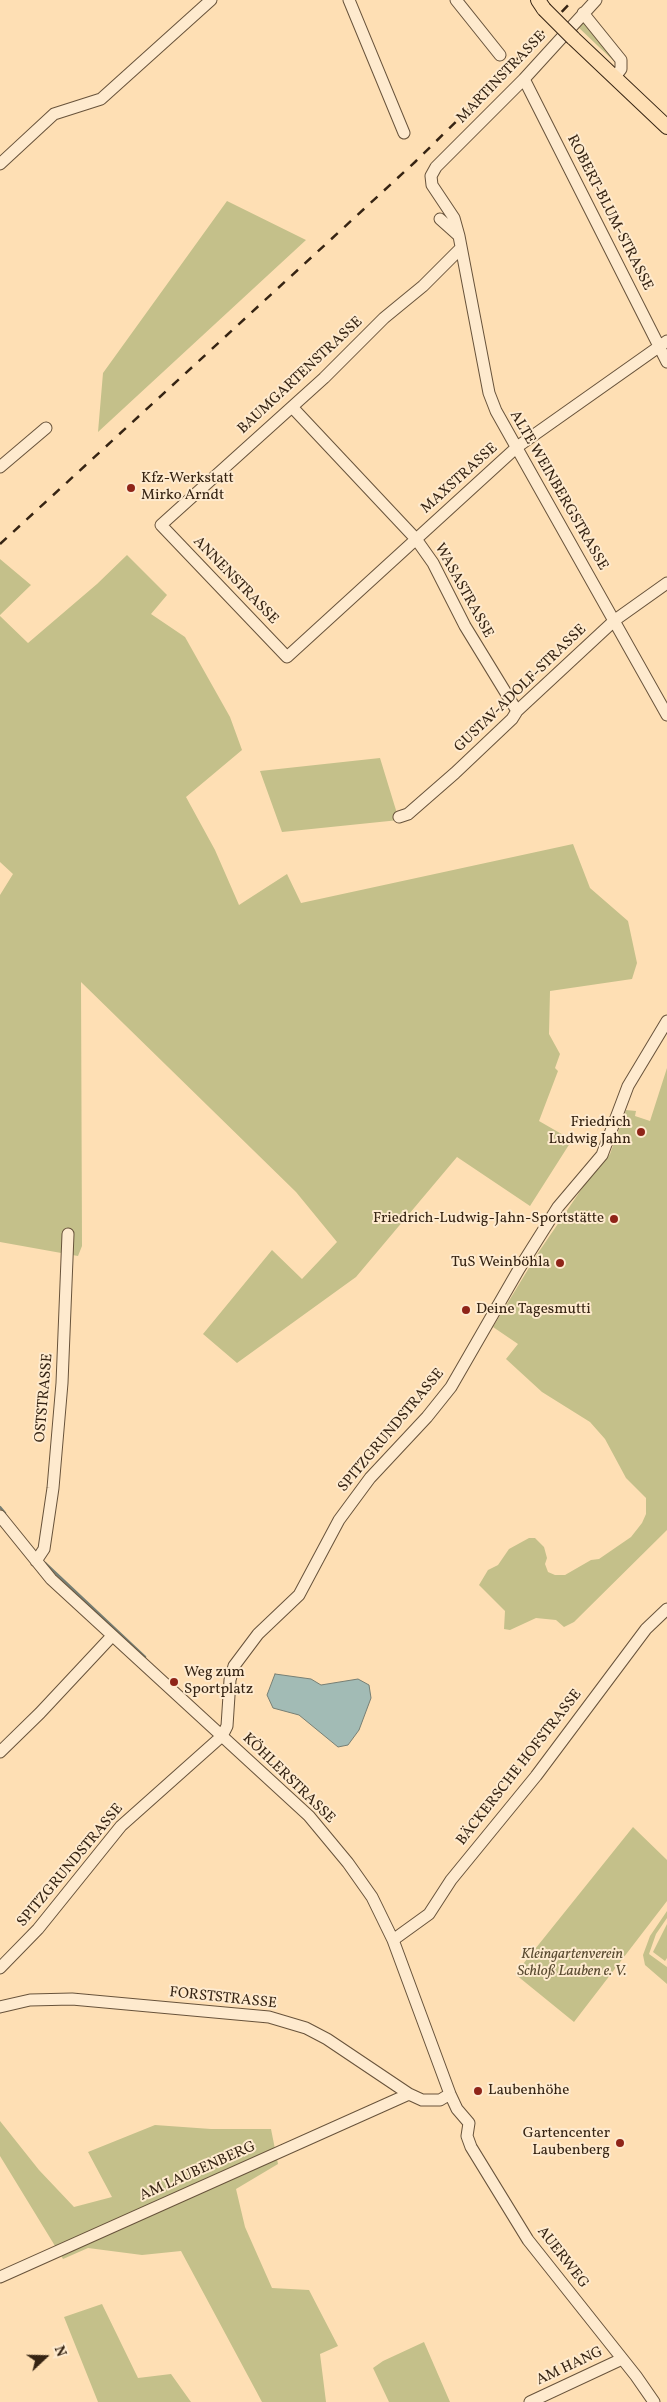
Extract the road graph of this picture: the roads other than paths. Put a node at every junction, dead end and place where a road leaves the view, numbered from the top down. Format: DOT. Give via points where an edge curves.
graph roads {
  1 [pos="211,0"];
  2 [pos="349,0"];
  3 [pos="456,0"];
  4 [pos="596,0"];
  5 [pos="541,5"];
  6 [pos="583,13"];
  7 [pos="500,55"];
  8 [pos="615,77"];
  9 [pos="524,79"];
  10 [pos="667,127"];
  11 [pos="404,133"];
  12 [pos="0,164"];
  13 [pos="432,176"];
  14 [pos="440,219"];
  15 [pos="459,236"];
  16 [pos="461,248"];
  17 [pos="664,345"];
  18 [pos="667,362"];
  19 [pos="292,407"];
  20 [pos="46,428"];
  21 [pos="517,448"];
  22 [pos="0,467"];
  23 [pos="161,525"];
  24 [pos="416,539"];
  25 [pos="667,583"];
  26 [pos="615,620"];
  27 [pos="287,657"];
  28 [pos="516,711"];
  29 [pos="667,716"];
  30 [pos="399,817"];
  31 [pos="667,1021"];
  32 [pos="68,1234"];
  33 [pos="0,1516"];
  34 [pos="36,1561"];
  35 [pos="667,1609"];
  36 [pos="112,1636"];
  37 [pos="222,1736"];
  38 [pos="0,1752"];
  39 [pos="393,1940"];
  40 [pos="0,1968"];
  41 [pos="0,2007"];
  42 [pos="409,2094"];
  43 [pos="450,2094"];
  44 [pos="469,2123"];
  45 [pos="0,2277"];
  46 [pos="622,2359"];
  47 [pos="530,2402"];
  48 [pos="654,2402"];
  1 -- 12 [label="street" via="101,99 54,114"];
  2 -- 11 [label="street"];
  3 -- 7 [label="street"];
  4 -- 6 [label="street, MARTINSTRASSE"];
  5 -- 8 [label="main road, bridge"];
  6 -- 8 [label="street" via="621,60"];
  6 -- 9 [label="street, MARTINSTRASSE"];
  8 -- 10 [label="main road"];
  9 -- 13 [label="street, MARTINSTRASSE" via="436,167"];
  9 -- 17 [label="street, ROBERT-BLUM-STRASSE"];
  13 -- 15 [label="street, ALTE WEINBERGSTRASSE" via="432,185 454,218"];
  14 -- 15 [label="street"];
  15 -- 16 [label="street, ALTE WEINBERGSTRASSE"];
  16 -- 19 [label="street, BAUMGARTENSTRASSE"];
  16 -- 21 [label="street, ALTE WEINBERGSTRASSE" via="489,393 503,428"];
  17 -- 18 [label="street, ROBERT-BLUM-STRASSE"];
  17 -- 21 [label="street, MAXSTRASSE"];
  19 -- 23 [label="street, BAUMGARTENSTRASSE"];
  19 -- 24 [label="street, WASASTRASSE"];
  20 -- 22 [label="street"];
  21 -- 24 [label="street, MAXSTRASSE"];
  21 -- 26 [label="street, ALTE WEINBERGSTRASSE"];
  23 -- 27 [label="street, ANNENSTRASSE"];
  24 -- 27 [label="street, MAXSTRASSE"];
  24 -- 28 [label="street, WASASTRASSE" via="433,562 465,626"];
  25 -- 26 [label="street, GUSTAV-ADOLF-STRASSE"];
  26 -- 28 [label="street, GUSTAV-ADOLF-STRASSE"];
  26 -- 29 [label="street, ALTE WEINBERGSTRASSE"];
  28 -- 30 [label="street, GUSTAV-ADOLF-STRASSE" via="512,719 420,805"];
  31 -- 37 [label="street, SPITZGRUNDSTRASSE" via="628,1086 602,1154 558,1207 518,1269 451,1387 364,1485 339,1520 299,1595 258,1634 234,1666 227,1726"];
  32 -- 34 [label="street, OSTSTRASSE" via="62,1383 53,1488 44,1549"];
  33 -- 34 [label="street, KÖHLERSTRASSE"];
  34 -- 36 [label="street, KÖHLERSTRASSE"];
  35 -- 39 [label="street, BÄCKERSCHE HOFSTRASSE" via="646,1629 536,1776 451,1880 429,1914"];
  36 -- 37 [label="street, KÖHLERSTRASSE"];
  36 -- 38 [label="street"];
  37 -- 39 [label="street, KÖHLERSTRASSE" via="320,1829 372,1897"];
  37 -- 40 [label="street, SPITZGRUNDSTRASSE" via="121,1826 38,1929"];
  39 -- 43 [label="street, KÖHLERSTRASSE"];
  41 -- 42 [label="street, FORSTSTRASSE" via="30,2000 72,1999 276,2019 306,2028 327,2039"];
  42 -- 43 [label="street, FORSTSTRASSE" via="431,2101"];
  42 -- 45 [label="street, AM LAUBENBERG"];
  43 -- 44 [label="street, KÖHLERSTRASSE"];
  44 -- 46 [label="street, AUERWEG" via="467,2136 471,2147 528,2240"];
  46 -- 47 [label="street, AM HANG"];
  46 -- 48 [label="street, AUERWEG"];
}
